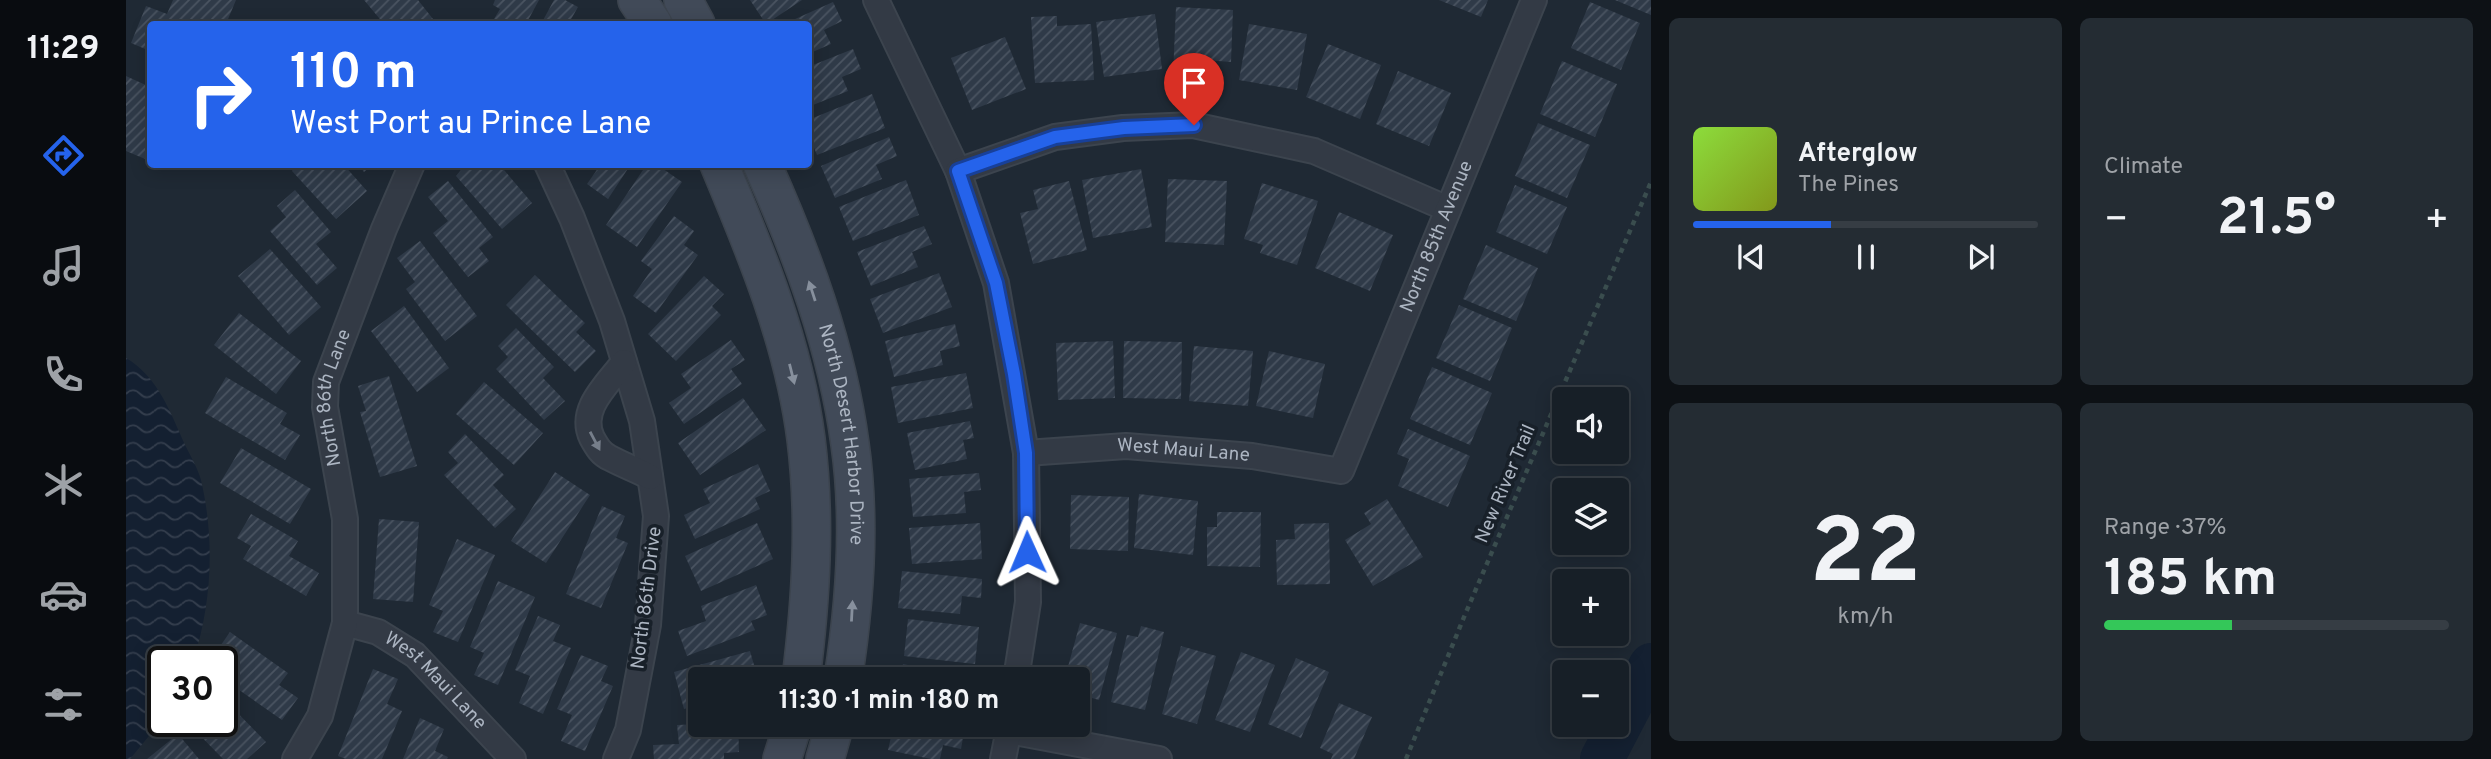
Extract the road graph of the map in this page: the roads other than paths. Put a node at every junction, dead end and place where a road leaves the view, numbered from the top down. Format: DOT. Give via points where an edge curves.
graph roads {
  1 [pos="637,0"];
  2 [pos="683,0"];
  3 [pos="876,0"];
  4 [pos="1534,0"];
  5 [pos="651,21"];
  6 [pos="694,21"];
  7 [pos="410,168"];
  8 [pos="549,168"];
  9 [pos="721,168"];
  10 [pos="764,168"];
  11 [pos="958,171"];
  12 [pos="1448,209"];
  13 [pos="624,362"];
  14 [pos="1026,453"];
  15 [pos="1341,471"];
  16 [pos="650,477"];
  17 [pos="345,623"];
  18 [pos="802,667"];
  19 [pos="846,667"];
  20 [pos="1018,667"];
  21 [pos="789,737"];
  22 [pos="831,737"];
  23 [pos="1007,737"];
  24 [pos="1053,737"];
  25 [pos="295,759"];
  26 [pos="513,759"];
  27 [pos="616,759"];
  28 [pos="782,759"];
  29 [pos="825,759"];
  30 [pos="1003,759"];
  31 [pos="1159,759"];
  1 -- 5 [label="street"];
  2 -- 6 [label="street"];
  3 -- 11 [label="street"];
  4 -- 12 [label="street, North 85th Avenue"];
  7 -- 17 [label="street, North 86th Lane" via="326,382 325,407 345,519"];
  8 -- 13 [label="street, North 86th Drive" via="612,321"];
  9 -- 18 [label="street, North Desert Harbor Drive, one-way" via="783,339 805,436 811,554"];
  19 -- 10 [label="street, North Desert Harbor Drive, one-way" via="855,555 851,445 830,345"];
  11 -- 12 [label="street" via="1055,137 1194,125 1314,151"];
  11 -- 14 [label="street" via="996,283"];
  12 -- 15 [label="street, North 85th Avenue"];
  13 -- 16 [label="street, North 86th Drive" via="642,421"];
  13 -- 16 [label="street, one-way" via="597,396 587,418 589,433 598,450"];
  14 -- 15 [label="street, West Maui Lane" via="1126,446 1252,456"];
  14 -- 20 [label="street" via="1028,602"];
  16 -- 27 [label="street, North 86th Drive" via="656,516 648,625 628,730"];
  17 -- 25 [label="street, North 86th Lane" via="320,716"];
  17 -- 26 [label="street, West Maui Lane" via="378,632 415,655"];
  21 -- 28 [label="street"];
  22 -- 29 [label="street"];
  23 -- 30 [label="street"];
  24 -- 31 [label="street"];
}
